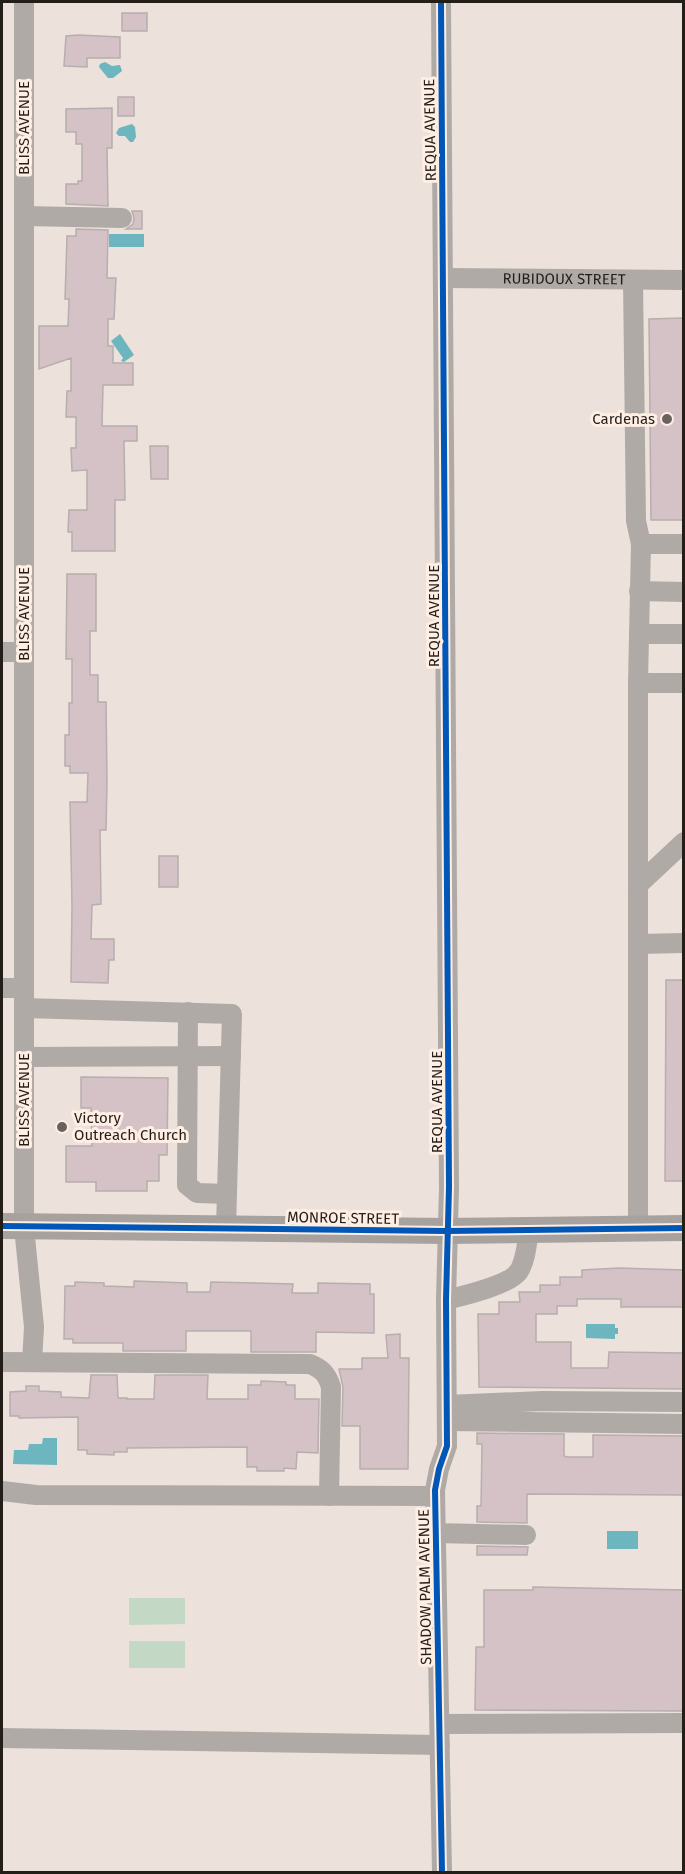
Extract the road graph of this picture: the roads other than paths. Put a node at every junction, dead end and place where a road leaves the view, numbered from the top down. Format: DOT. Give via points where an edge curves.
graph roads {
  1 [pos="24,2"];
  2 [pos="441,2"];
  3 [pos="24,216"];
  4 [pos="122,218"];
  5 [pos="444,278"];
  6 [pos="633,280"];
  7 [pos="684,280"];
  8 [pos="641,544"];
  9 [pos="684,544"];
  10 [pos="639,591"];
  11 [pos="684,592"];
  12 [pos="639,634"];
  13 [pos="684,634"];
  14 [pos="2,652"];
  15 [pos="24,652"];
  16 [pos="638,683"];
  17 [pos="684,683"];
  18 [pos="684,842"];
  19 [pos="638,885"];
  20 [pos="684,943"];
  21 [pos="638,944"];
  22 [pos="2,988"];
  23 [pos="24,988"];
  24 [pos="24,1008"];
  25 [pos="188,1012"];
  26 [pos="188,1056"];
  27 [pos="231,1056"];
  28 [pos="24,1057"];
  29 [pos="227,1194"];
  30 [pos="13,1227"];
  31 [pos="226,1228"];
  32 [pos="684,1228"];
  33 [pos="638,1229"];
  34 [pos="529,1230"];
  35 [pos="447,1231"];
  36 [pos="446,1300"];
  37 [pos="2,1362"];
  38 [pos="32,1362"];
  39 [pos="684,1402"];
  40 [pos="447,1413"];
  41 [pos="684,1424"];
  42 [pos="2,1491"];
  43 [pos="329,1496"];
  44 [pos="435,1496"];
  45 [pos="435,1533"];
  46 [pos="526,1535"];
  47 [pos="440,1724"];
  48 [pos="684,1724"];
  49 [pos="2,1738"];
  50 [pos="440,1745"];
  51 [pos="442,1872"];
  1 -- 3 [label="street, BLISS AVENUE"];
  2 -- 5 [label="street, REQUA AVENUE"];
  3 -- 4 [label="street"];
  3 -- 15 [label="street, BLISS AVENUE"];
  5 -- 6 [label="street, RUBIDOUX STREET"];
  5 -- 35 [label="street, REQUA AVENUE"];
  6 -- 7 [label="street, RUBIDOUX STREET"];
  6 -- 8 [label="street" via="636,521"];
  8 -- 9 [label="street"];
  8 -- 10 [label="street"];
  10 -- 11 [label="street"];
  10 -- 12 [label="street"];
  12 -- 13 [label="street"];
  12 -- 16 [label="street"];
  14 -- 15 [label="street"];
  15 -- 23 [label="street, BLISS AVENUE"];
  16 -- 17 [label="street"];
  16 -- 19 [label="street"];
  18 -- 19 [label="street"];
  19 -- 21 [label="street"];
  20 -- 21 [label="street"];
  21 -- 33 [label="street"];
  22 -- 23 [label="street"];
  23 -- 24 [label="street, BLISS AVENUE"];
  24 -- 25 [label="street"];
  24 -- 28 [label="street, BLISS AVENUE"];
  25 -- 26 [label="street"];
  25 -- 27 [label="street" via="232,1014"];
  26 -- 27 [label="street"];
  26 -- 28 [label="street"];
  26 -- 29 [label="street" via="187,1185 197,1194"];
  27 -- 29 [label="street"];
  28 -- 30 [label="street, BLISS AVENUE"];
  29 -- 31 [label="street"];
  30 -- 31 [label="main road, MONROE STREET"];
  30 -- 38 [label="street, BLISS AVENUE" via="34,1327"];
  31 -- 35 [label="main road, MONROE STREET"];
  32 -- 33 [label="main road, MONROE STREET"];
  33 -- 34 [label="main road, MONROE STREET"];
  34 -- 35 [label="main road, MONROE STREET"];
  34 -- 36 [label="street" via="520,1270 512,1278"];
  35 -- 36 [label="street, SHADOW PALM AVENUE"];
  36 -- 40 [label="street, SHADOW PALM AVENUE"];
  37 -- 38 [label="street"];
  38 -- 43 [label="street" via="310,1364 322,1369 332,1387"];
  39 -- 40 [label="street" via="542,1401"];
  40 -- 41 [label="street"];
  40 -- 44 [label="street, SHADOW PALM AVENUE" via="447,1446"];
  42 -- 43 [label="street" via="36,1495"];
  43 -- 44 [label="street"];
  44 -- 45 [label="street, SHADOW PALM AVENUE"];
  45 -- 46 [label="street"];
  45 -- 47 [label="street, SHADOW PALM AVENUE"];
  47 -- 48 [label="street"];
  47 -- 50 [label="street, SHADOW PALM AVENUE"];
  49 -- 50 [label="street"];
  50 -- 51 [label="street, SHADOW PALM AVENUE"];
}
